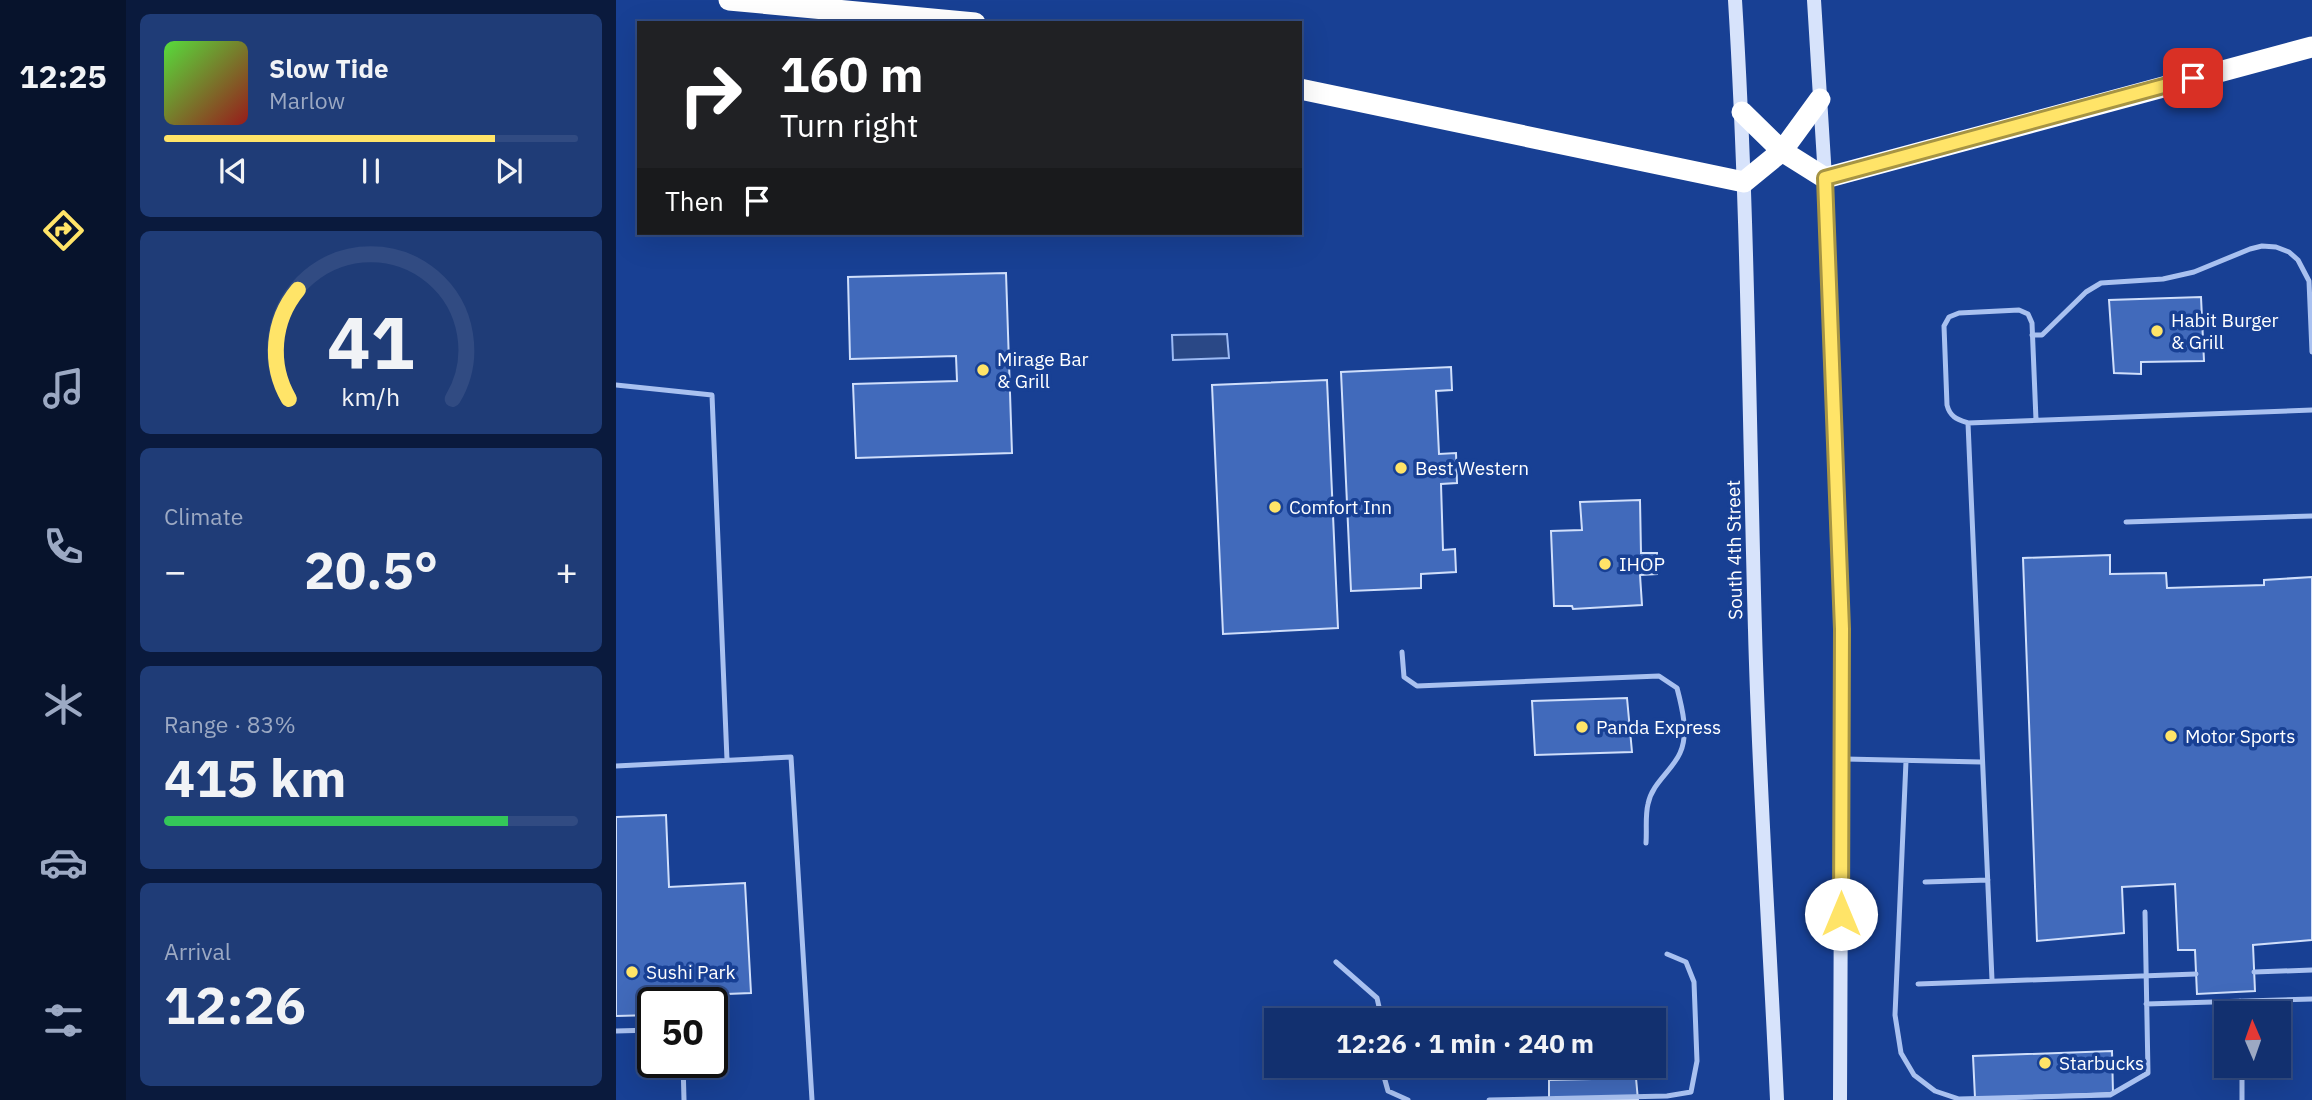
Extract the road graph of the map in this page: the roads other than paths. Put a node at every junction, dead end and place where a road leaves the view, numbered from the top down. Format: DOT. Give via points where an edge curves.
graph roads {
  1 [pos="729,0"];
  2 [pos="1735,0"];
  3 [pos="1814,0"];
  4 [pos="954,21"];
  5 [pos="2312,47"];
  6 [pos="1302,89"];
  7 [pos="1820,99"];
  8 [pos="1742,112"];
  9 [pos="1782,151"];
  10 [pos="1825,178"];
  11 [pos="1744,181"];
  12 [pos="2032,335"];
  13 [pos="2312,352"];
  14 [pos="616,386"];
  15 [pos="2312,410"];
  16 [pos="2036,420"];
  17 [pos="1968,423"];
  18 [pos="2312,516"];
  19 [pos="2126,522"];
  20 [pos="1402,652"];
  21 [pos="1841,759"];
  22 [pos="727,760"];
  23 [pos="1906,761"];
  24 [pos="1981,762"];
  25 [pos="616,766"];
  26 [pos="1646,843"];
  27 [pos="1988,880"];
  28 [pos="1925,882"];
  29 [pos="2145,912"];
  30 [pos="1667,954"];
  31 [pos="1336,962"];
  32 [pos="2312,970"];
  33 [pos="2254,972"];
  34 [pos="2196,974"];
  35 [pos="2146,976"];
  36 [pos="1992,980"];
  37 [pos="1918,984"];
  38 [pos="2312,999"];
  39 [pos="2240,1001"];
  40 [pos="2214,1002"];
  41 [pos="2146,1004"];
  42 [pos="1379,1008"];
  43 [pos="637,1030"];
  44 [pos="616,1031"];
  45 [pos="683,1078"];
  46 [pos="1384,1078"];
  47 [pos="2242,1078"];
  48 [pos="684,1100"];
  49 [pos="812,1100"];
  50 [pos="1408,1100"];
  51 [pos="1489,1100"];
  52 [pos="1777,1100"];
  53 [pos="1840,1100"];
  54 [pos="2242,1100"];
  1 -- 4 [label="highway"];
  2 -- 8 [label="main road, South 4th Street"];
  3 -- 7 [label="main road"];
  5 -- 10 [label="highway"];
  6 -- 11 [label="highway"];
  7 -- 9 [label="highway"];
  7 -- 10 [label="main road"];
  8 -- 9 [label="highway"];
  8 -- 11 [label="main road, South 4th Street"];
  9 -- 10 [label="highway"];
  9 -- 11 [label="highway"];
  10 -- 21 [label="main road" via="1842,629"];
  11 -- 52 [label="main road, South 4th Street" via="1755,634"];
  12 -- 13 [label="lane" via="2042,335 2101,283 2194,272 2262,246 2289,253 2309,281"];
  12 -- 16 [label="lane"];
  12 -- 17 [label="lane" via="2028,314 2019,310 1949,317 1944,326 1947,405 1949,413"];
  14 -- 22 [label="lane" via="712,395"];
  15 -- 16 [label="lane"];
  16 -- 17 [label="lane"];
  17 -- 24 [label="lane"];
  18 -- 19 [label="lane"];
  20 -- 26 [label="lane" via="1404,677 1417,686 1659,676 1676,688 1684,739 1680,754 1648,802"];
  21 -- 23 [label="lane"];
  21 -- 53 [label="main road"];
  22 -- 25 [label="lane"];
  22 -- 49 [label="lane" via="791,757"];
  23 -- 24 [label="lane"];
  23 -- 41 [label="lane" via="1895,1014 1901,1053 1914,1075 1935,1091 1959,1099 2110,1095 2148,1073"];
  24 -- 27 [label="lane"];
  27 -- 28 [label="lane"];
  27 -- 36 [label="lane"];
  29 -- 35 [label="lane"];
  30 -- 51 [label="lane" via="1686,962 1694,982 1697,1061 1691,1091 1667,1096"];
  31 -- 42 [label="lane" via="1377,998"];
  32 -- 33 [label="lane"];
  34 -- 35 [label="lane"];
  35 -- 36 [label="lane"];
  35 -- 41 [label="lane"];
  36 -- 37 [label="lane"];
  38 -- 39 [label="lane"];
  40 -- 41 [label="lane"];
  43 -- 44 [label="lane"];
  45 -- 48 [label="lane"];
  46 -- 50 [label="lane" via="1388,1091"];
  47 -- 54 [label="lane"];
}
